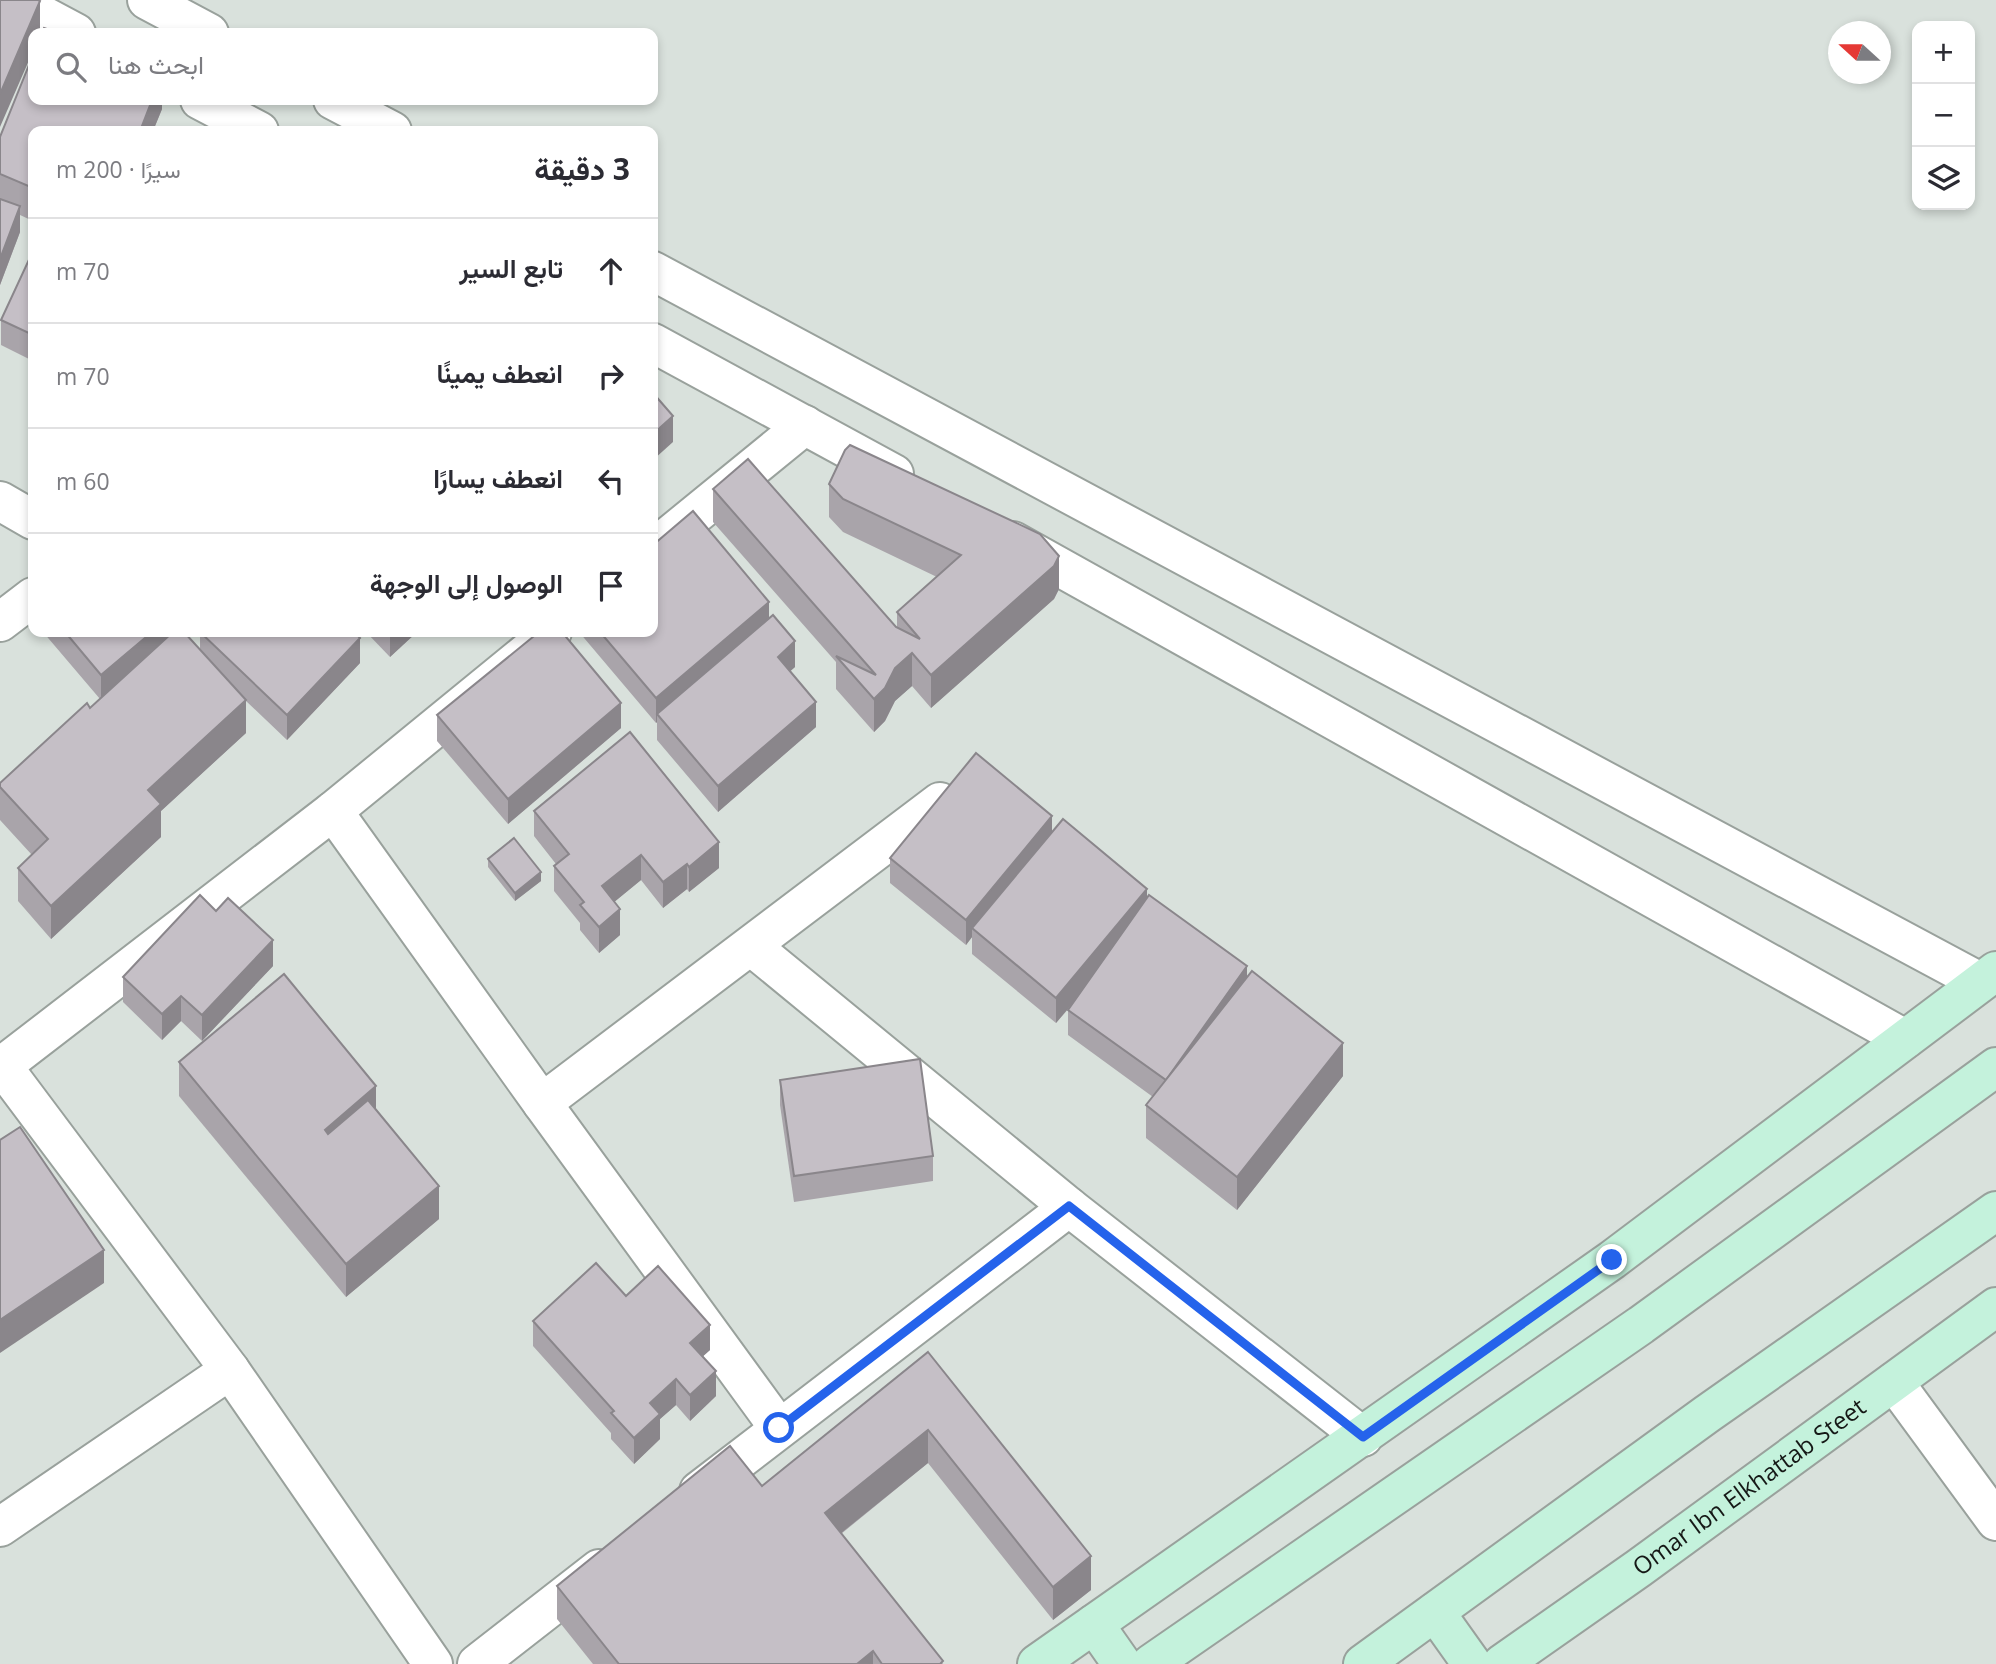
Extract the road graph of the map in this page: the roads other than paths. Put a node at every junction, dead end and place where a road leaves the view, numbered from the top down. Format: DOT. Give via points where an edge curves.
graph roads {
  1 [pos="14,0"];
  2 [pos="147,0"];
  3 [pos="67,28"];
  4 [pos="200,28"];
  5 [pos="210,105"];
  6 [pos="343,105"];
  7 [pos="249,126"];
  8 [pos="382,126"];
  9 [pos="658,274"];
  10 [pos="658,346"];
  11 [pos="805,425"];
  12 [pos="927,493"];
  13 [pos="0,501"];
  14 [pos="28,517"];
  15 [pos="988,527"];
  16 [pos="658,545"];
  17 [pos="28,601"];
  18 [pos="0,622"];
  19 [pos="546,637"];
  20 [pos="940,802"];
  21 [pos="333,811"];
  22 [pos="751,946"];
  23 [pos="1988,977"];
  24 [pos="1905,1039"];
  25 [pos="1,1064"];
  26 [pos="1996,1067"];
  27 [pos="542,1103"];
  28 [pos="1069,1206"];
  29 [pos="1996,1211"];
  30 [pos="1996,1307"];
  31 [pos="230,1370"];
  32 [pos="1894,1382"];
  33 [pos="779,1428"];
  34 [pos="1363,1437"];
  35 [pos="671,1512"];
  36 [pos="1996,1521"];
  37 [pos="0,1527"];
  38 [pos="628,1546"];
  39 [pos="1435,1612"];
  40 [pos="1094,1624"];
  41 [pos="433,1664"];
  42 [pos="477,1664"];
  43 [pos="1037,1664"];
  44 [pos="1122,1664"];
  45 [pos="1151,1664"];
  46 [pos="1363,1664"];
  47 [pos="1472,1664"];
  48 [pos="1502,1664"];
  1 -- 3 [label="street"];
  2 -- 4 [label="street"];
  5 -- 7 [label="street"];
  6 -- 8 [label="street"];
  9 -- 23 [label="street"];
  10 -- 11 [label="street"];
  11 -- 12 [label="street"];
  11 -- 16 [label="street"];
  13 -- 14 [label="street"];
  15 -- 24 [label="street"];
  17 -- 18 [label="street"];
  19 -- 21 [label="street"];
  20 -- 22 [label="street"];
  21 -- 25 [label="street"];
  21 -- 27 [label="street"];
  22 -- 27 [label="street"];
  22 -- 28 [label="street"];
  23 -- 24 [label="main road"];
  24 -- 34 [label="main road" via="1612,1260"];
  25 -- 31 [label="street"];
  26 -- 45 [label="main road" via="1641,1325"];
  27 -- 33 [label="street"];
  28 -- 33 [label="street"];
  28 -- 34 [label="street"];
  29 -- 39 [label="main road"];
  30 -- 32 [label="main road, Omar Ibn Elkhattab Steet"];
  31 -- 37 [label="street"];
  31 -- 41 [label="street"];
  32 -- 36 [label="street"];
  32 -- 48 [label="main road, Omar Ibn Elkhattab Steet"];
  33 -- 35 [label="street"];
  34 -- 40 [label="main road"];
  38 -- 42 [label="street"];
  39 -- 46 [label="main road"];
  39 -- 47 [label="main road"];
  40 -- 43 [label="main road"];
  40 -- 44 [label="main road"];
}
